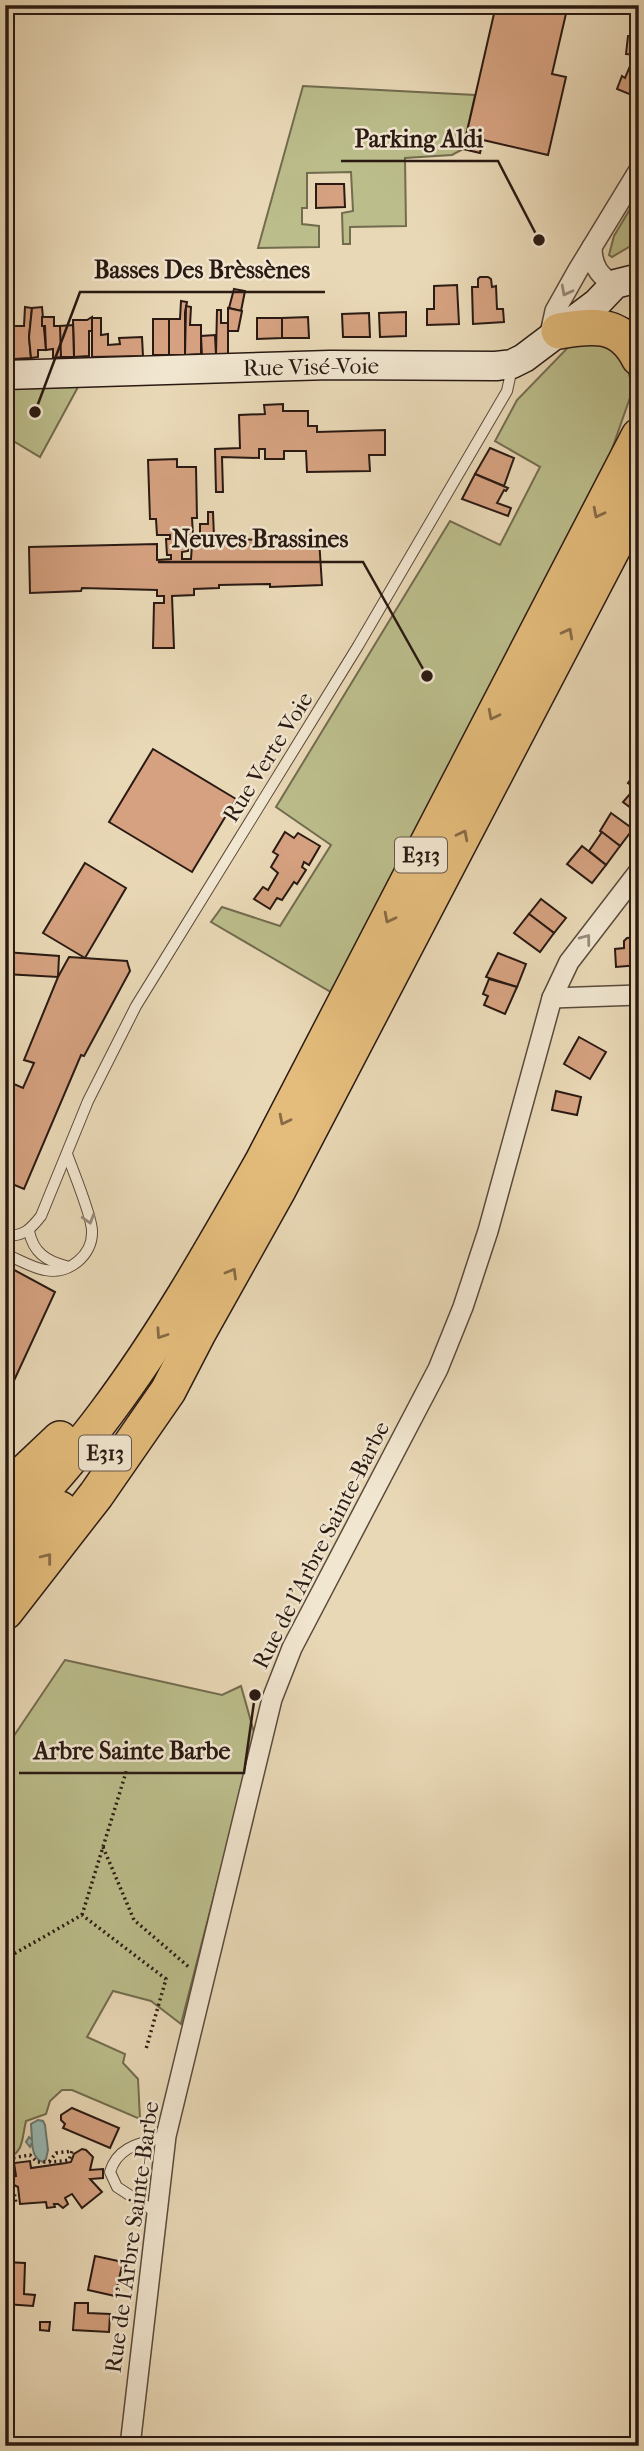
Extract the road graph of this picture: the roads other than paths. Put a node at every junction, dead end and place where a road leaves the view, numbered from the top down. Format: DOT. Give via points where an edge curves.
graph roads {
  1 [pos="639,170"];
  2 [pos="592,247"];
  3 [pos="622,290"];
  4 [pos="554,335"];
  5 [pos="639,358"];
  6 [pos="512,364"];
  7 [pos="5,375"];
  8 [pos="639,411"];
  9 [pos="634,444"];
  10 [pos="639,498"];
  11 [pos="639,871"];
  12 [pos="639,995"];
  13 [pos="552,998"];
  14 [pos="5,1038"];
  15 [pos="5,1049"];
  16 [pos="67,1154"];
  17 [pos="29,1231"];
  18 [pos="5,1236"];
  19 [pos="5,1254"];
  20 [pos="69,1267"];
  21 [pos="198,1333"];
  22 [pos="129,1381"];
  23 [pos="5,1491"];
  24 [pos="5,1532"];
  25 [pos="5,1567"];
  26 [pos="5,1612"];
  27 [pos="166,2136"];
  28 [pos="157,2214"];
  29 [pos="130,2446"];
  1 -- 2 [label="street"];
  2 -- 3 [label="street" via="596,268"];
  2 -- 4 [label="street, one-way" via="555,311"];
  3 -- 4 [label="street"];
  4 -- 5 [label="highway" via="592,326 605,328 623,337"];
  4 -- 6 [label="street"];
  6 -- 7 [label="street, Rue Visé-Voie"];
  6 -- 16 [label="lane, Rue Verte Voie" via="507,391 358,646 136,1006"];
  8 -- 9 [label="highway"];
  9 -- 22 [label="highway, E313, one-way" via="262,1163"];
  21 -- 10 [label="highway, E313, one-way" via="278,1190"];
  13 -- 11 [label="street, Rue de l'Arbre Sainte-Barbe, one-way" via="569,962"];
  12 -- 13 [label="street"];
  13 -- 27 [label="street, Rue de l'Arbre Sainte-Barbe" via="463,1307 438,1369 292,1648 272,1699"];
  14 -- 15 [label="lane" via="9,1038"];
  16 -- 17 [label="lane, Rue Verte Voie" via="41,1216"];
  16 -- 20 [label="lane, one-way" via="93,1229 85,1256"];
  17 -- 18 [label="lane"];
  17 -- 20 [label="lane" via="39,1253"];
  19 -- 20 [label="lane" via="47,1271"];
  21 -- 25 [label="highway, E313" via="59,1510"];
  26 -- 21 [label="highway, one-way" via="96,1495 168,1391"];
  22 -- 23 [label="highway" via="93,1406"];
  22 -- 24 [label="highway, E313" via="81,1446"];
  27 -- 28 [label="street, Rue de l'Arbre Sainte-Barbe"];
  27 -- 28 [label="lane" via="126,2148 110,2172 117,2187"];
  28 -- 29 [label="street, Rue de l'Arbre Sainte-Barbe"];
}
